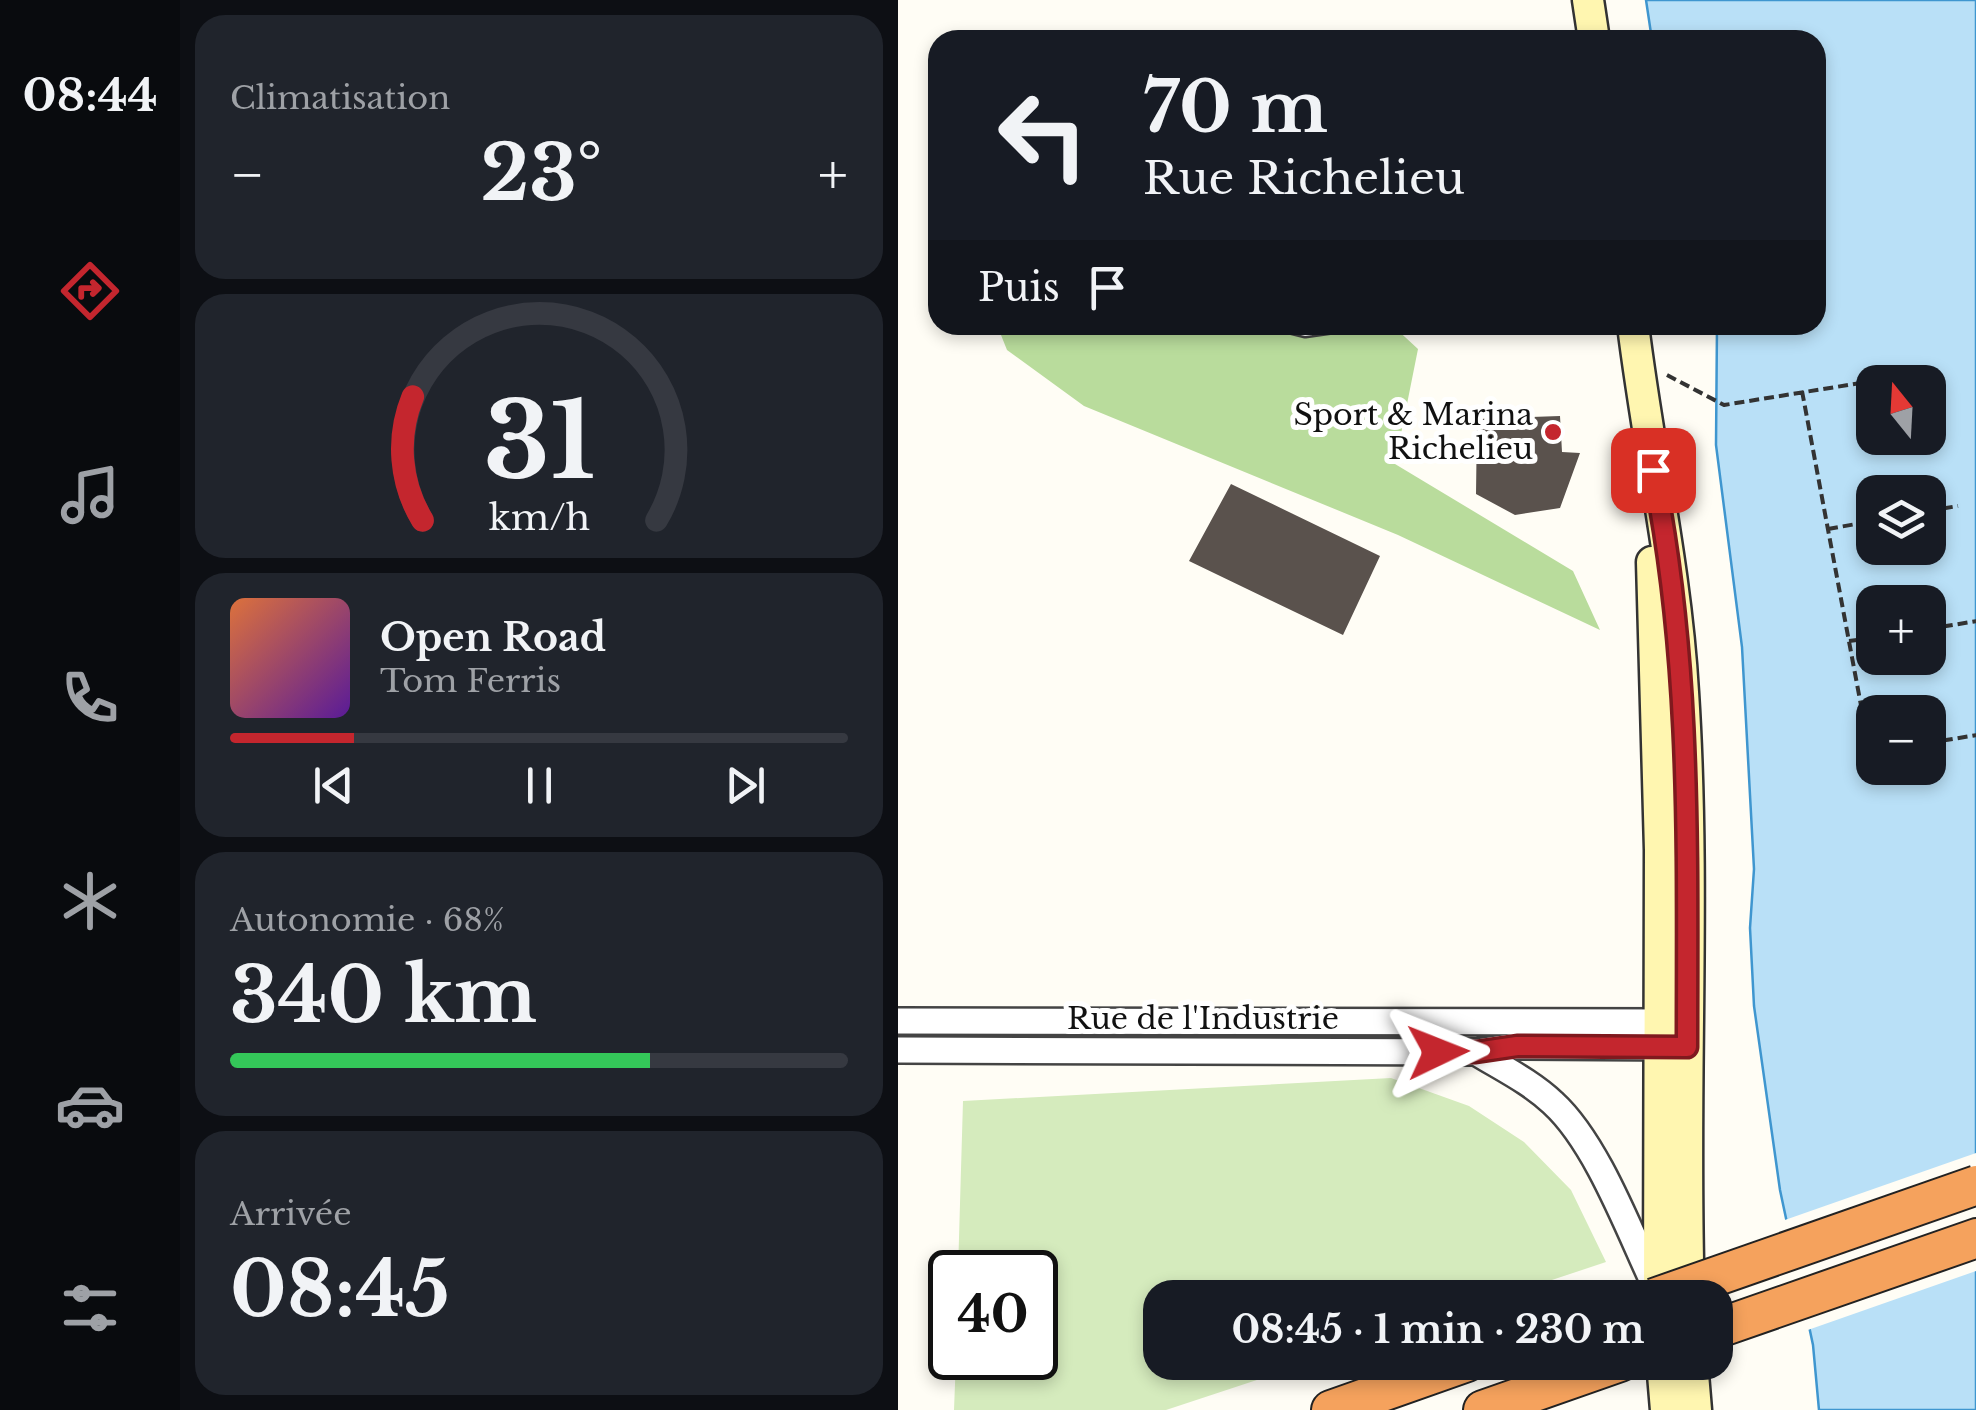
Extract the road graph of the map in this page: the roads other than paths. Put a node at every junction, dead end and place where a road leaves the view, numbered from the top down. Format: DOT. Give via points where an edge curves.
graph roads {
  1 [pos="1588,0"];
  2 [pos="1592,30"];
  3 [pos="1634,335"];
  4 [pos="898,1021"];
  5 [pos="1674,1034"];
  6 [pos="898,1050"];
  7 [pos="1476,1052"];
  8 [pos="1976,1185"];
  9 [pos="1976,1238"];
  10 [pos="1650,1280"];
  11 [pos="1658,1280"];
  12 [pos="1688,1280"];
  13 [pos="1703,1280"];
  14 [pos="1733,1323"];
  15 [pos="1416,1380"];
  16 [pos="1569,1380"];
  17 [pos="1664,1380"];
  18 [pos="1694,1380"];
  19 [pos="1331,1410"];
  20 [pos="1484,1410"];
  21 [pos="1666,1410"];
  22 [pos="1696,1410"];
  1 -- 2 [label="main road"];
  3 -- 5 [label="main road" via="1648,444"];
  4 -- 5 [label="street, Rue de l'Industrie"];
  5 -- 7 [label="street, Rue de l'Industrie"];
  5 -- 11 [label="main road"];
  5 -- 12 [label="main road"];
  6 -- 7 [label="street, Rue de l'Industrie"];
  7 -- 10 [label="street" via="1555,1104 1574,1127"];
  8 -- 13 [label="highway, bridge"];
  9 -- 14 [label="highway"];
  15 -- 19 [label="highway"];
  16 -- 20 [label="highway"];
  17 -- 21 [label="main road"];
  18 -- 22 [label="main road"];
}
